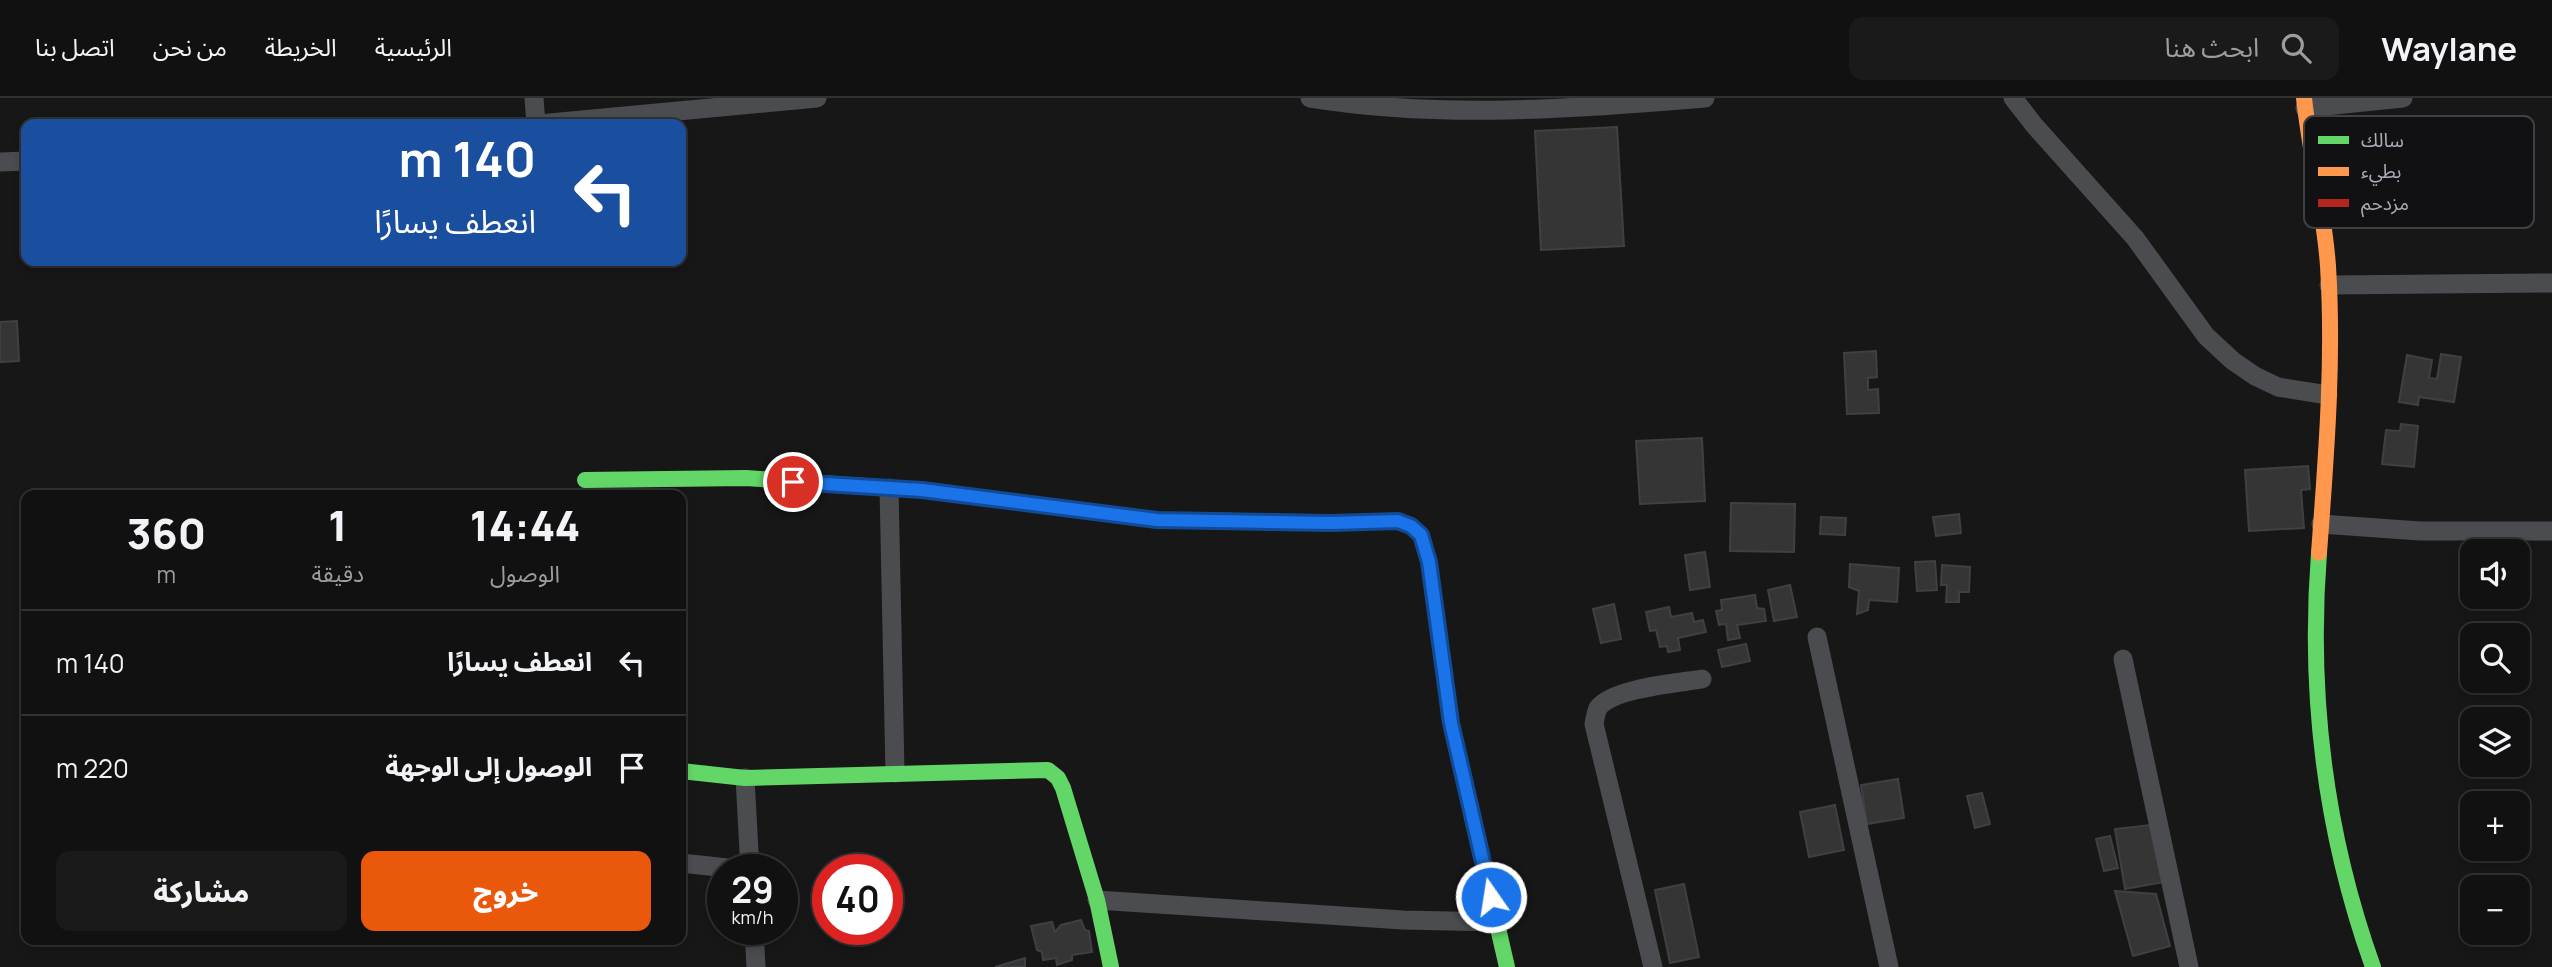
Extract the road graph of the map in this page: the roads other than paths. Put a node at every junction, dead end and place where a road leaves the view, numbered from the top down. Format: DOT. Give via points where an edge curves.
graph roads {
  1 [pos="534,98"];
  2 [pos="817,98"];
  3 [pos="1310,98"];
  4 [pos="1705,98"];
  5 [pos="2013,98"];
  6 [pos="2403,98"];
  7 [pos="2305,103"];
  8 [pos="536,119"];
  9 [pos="591,119"];
  10 [pos="0,162"];
  11 [pos="21,162"];
  12 [pos="2323,228"];
  13 [pos="2552,283"];
  14 [pos="2329,285"];
  15 [pos="2328,395"];
  16 [pos="586,480"];
  17 [pos="889,488"];
  18 [pos="2321,524"];
  19 [pos="2552,531"];
  20 [pos="1817,637"];
  21 [pos="2123,659"];
  22 [pos="1703,679"];
  23 [pos="686,772"];
  24 [pos="895,773"];
  25 [pos="745,778"];
  26 [pos="747,854"];
  27 [pos="686,864"];
  28 [pos="707,866"];
  29 [pos="1097,900"];
  30 [pos="1497,922"];
  31 [pos="754,945"];
  32 [pos="755,967"];
  33 [pos="1111,967"];
  34 [pos="1507,967"];
  35 [pos="1653,967"];
  36 [pos="1889,967"];
  37 [pos="2189,967"];
  38 [pos="2373,967"];
  1 -- 8 [label="street"];
  2 -- 9 [label="street"];
  3 -- 4 [label="street" via="1465,111"];
  5 -- 15 [label="street" via="2135,238 2206,336 2255,376 2278,387"];
  6 -- 7 [label="street"];
  10 -- 11 [label="street"];
  12 -- 14 [label="street"];
  13 -- 14 [label="street"];
  14 -- 15 [label="street"];
  15 -- 18 [label="street"];
  16 -- 17 [label="street" via="746,478"];
  17 -- 24 [label="street"];
  17 -- 30 [label="street" via="1157,520 1398,521 1411,526 1421,535 1429,562 1451,723"];
  18 -- 19 [label="street" via="2420,531"];
  18 -- 38 [label="street" via="2315,667 2324,769 2341,870"];
  20 -- 36 [label="street"];
  21 -- 37 [label="street"];
  22 -- 35 [label="street" via="1608,699 1597,709 1594,724"];
  23 -- 25 [label="street"];
  24 -- 25 [label="street"];
  24 -- 29 [label="street" via="1048,770 1063,788"];
  25 -- 26 [label="street"];
  27 -- 28 [label="street"];
  29 -- 30 [label="street"];
  29 -- 33 [label="street"];
  30 -- 34 [label="street"];
  31 -- 32 [label="street"];
}
